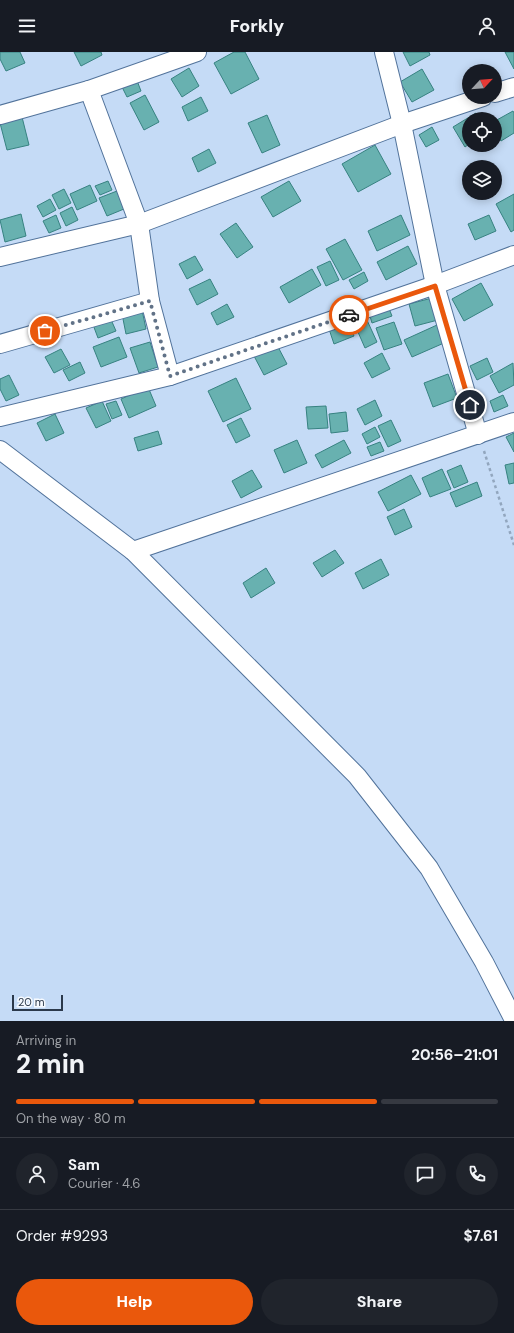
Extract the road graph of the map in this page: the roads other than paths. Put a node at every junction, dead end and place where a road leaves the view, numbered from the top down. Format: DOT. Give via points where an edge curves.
graph roads {
  1 [pos="197,52"];
  2 [pos="384,52"];
  3 [pos="514,87"];
  4 [pos="89,90"];
  5 [pos="502,91"];
  6 [pos="463,104"];
  7 [pos="0,115"];
  8 [pos="402,124"];
  9 [pos="139,224"];
  10 [pos="514,255"];
  11 [pos="0,257"];
  12 [pos="435,286"];
  13 [pos="150,301"];
  14 [pos="0,344"];
  15 [pos="170,376"];
  16 [pos="0,417"];
  17 [pos="514,422"];
  18 [pos="478,435"];
  19 [pos="0,450"];
  20 [pos="133,551"];
  21 [pos="514,1020"];
  1 -- 4 [label="street"];
  2 -- 8 [label="street"];
  3 -- 5 [label="street"];
  4 -- 7 [label="street"];
  4 -- 9 [label="street"];
  6 -- 8 [label="street"];
  8 -- 9 [label="street"];
  8 -- 12 [label="street"];
  9 -- 11 [label="street"];
  9 -- 13 [label="street"];
  10 -- 12 [label="street"];
  12 -- 15 [label="street"];
  12 -- 18 [label="street"];
  13 -- 14 [label="street"];
  13 -- 15 [label="street"];
  15 -- 16 [label="street"];
  17 -- 18 [label="street"];
  18 -- 20 [label="street"];
  19 -- 20 [label="street"];
  20 -- 21 [label="street" via="356,776 429,868 484,962"];
}
